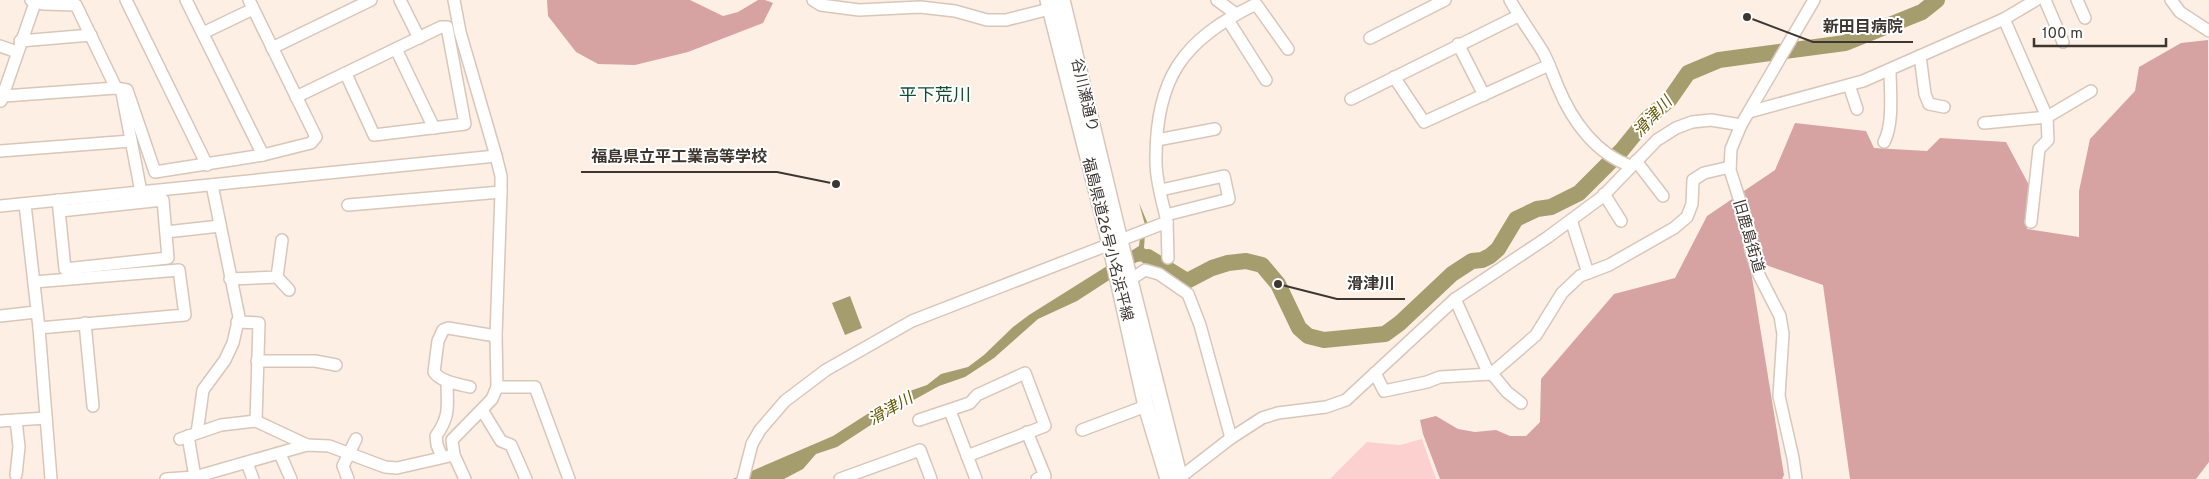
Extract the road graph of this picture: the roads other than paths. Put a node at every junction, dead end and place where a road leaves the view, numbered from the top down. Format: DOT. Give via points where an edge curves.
graph roads {
  1 [pos="126,0"];
  2 [pos="186,0"];
  3 [pos="371,0"];
  4 [pos="400,0"];
  5 [pos="454,0"];
  6 [pos="813,0"];
  7 [pos="1217,0"];
  8 [pos="1445,0"];
  9 [pos="1510,0"];
  10 [pos="1814,0"];
  11 [pos="2036,0"];
  12 [pos="2045,0"];
  13 [pos="2077,0"];
  14 [pos="2171,0"];
  15 [pos="34,1"];
  16 [pos="1260,2"];
  17 [pos="1432,3"];
  18 [pos="251,4"];
  19 [pos="1056,4"];
  20 [pos="1518,16"];
  21 [pos="1232,17"];
  22 [pos="2085,18"];
  23 [pos="2004,19"];
  24 [pos="2209,31"];
  25 [pos="203,33"];
  26 [pos="91,35"];
  27 [pos="419,38"];
  28 [pos="1370,38"];
  29 [pos="2063,42"];
  30 [pos="1458,44"];
  31 [pos="0,46"];
  32 [pos="19,46"];
  33 [pos="272,48"];
  34 [pos="396,49"];
  35 [pos="1288,49"];
  36 [pos="1920,56"];
  37 [pos="1549,65"];
  38 [pos="1890,70"];
  39 [pos="346,74"];
  40 [pos="1394,77"];
  41 [pos="1266,80"];
  42 [pos="1849,85"];
  43 [pos="119,89"];
  44 [pos="2091,91"];
  45 [pos="1484,95"];
  46 [pos="296,97"];
  47 [pos="2,99"];
  48 [pos="1351,99"];
  49 [pos="1944,107"];
  50 [pos="1857,109"];
  51 [pos="1749,112"];
  52 [pos="2048,117"];
  53 [pos="1984,123"];
  54 [pos="1741,125"];
  55 [pos="434,128"];
  56 [pos="1215,130"];
  57 [pos="1157,140"];
  58 [pos="131,141"];
  59 [pos="1884,142"];
  60 [pos="0,151"];
  61 [pos="263,155"];
  62 [pos="496,156"];
  63 [pos="1629,163"];
  64 [pos="207,165"];
  65 [pos="1730,167"];
  66 [pos="212,185"];
  67 [pos="1160,190"];
  68 [pos="141,192"];
  69 [pos="501,192"];
  70 [pos="1604,194"];
  71 [pos="1663,196"];
  72 [pos="25,204"];
  73 [pos="348,205"];
  74 [pos="0,206"];
  75 [pos="59,206"];
  76 [pos="1166,219"];
  77 [pos="1571,220"];
  78 [pos="1621,222"];
  79 [pos="2031,222"];
  80 [pos="220,226"];
  81 [pos="166,232"];
  82 [pos="282,240"];
  83 [pos="1116,247"];
  84 [pos="1168,258"];
  85 [pos="1588,273"];
  86 [pos="1125,276"];
  87 [pos="277,277"];
  88 [pos="230,280"];
  89 [pos="34,282"];
  90 [pos="289,290"];
  91 [pos="1455,299"];
  92 [pos="36,312"];
  93 [pos="0,316"];
  94 [pos="237,322"];
  95 [pos="85,323"];
  96 [pos="39,328"];
  97 [pos="496,336"];
  98 [pos="257,362"];
  99 [pos="336,365"];
  100 [pos="1375,373"];
  101 [pos="1491,374"];
  102 [pos="446,381"];
  103 [pos="470,387"];
  104 [pos="497,387"];
  105 [pos="1521,403"];
  106 [pos="93,406"];
  107 [pos="1146,406"];
  108 [pos="482,410"];
  109 [pos="950,410"];
  110 [pos="46,418"];
  111 [pos="16,420"];
  112 [pos="919,420"];
  113 [pos="0,421"];
  114 [pos="256,421"];
  115 [pos="1082,430"];
  116 [pos="1027,432"];
  117 [pos="188,436"];
  118 [pos="1231,438"];
  119 [pos="356,439"];
  120 [pos="308,445"];
  121 [pos="348,453"];
  122 [pos="280,454"];
  123 [pos="448,456"];
  124 [pos="967,456"];
  125 [pos="247,463"];
  126 [pos="407,467"];
  127 [pos="16,475"];
  128 [pos="195,477"];
  129 [pos="51,479"];
  130 [pos="166,479"];
  131 [pos="253,479"];
  132 [pos="291,479"];
  133 [pos="348,479"];
  134 [pos="410,479"];
  135 [pos="465,479"];
  136 [pos="526,479"];
  137 [pos="569,479"];
  138 [pos="743,479"];
  139 [pos="840,479"];
  140 [pos="931,479"];
  141 [pos="976,479"];
  142 [pos="1037,479"];
  143 [pos="1177,479"];
  144 [pos="1796,479"];
  1 -- 64 [label="street"];
  2 -- 25 [label="street"];
  3 -- 33 [label="street"];
  4 -- 27 [label="street"];
  5 -- 62 [label="street" via="460,32"];
  6 -- 19 [label="street" via="822,5 858,10 920,7 955,11 987,20 1006,20"];
  7 -- 21 [label="street"];
  8 -- 17 [label="street"];
  9 -- 20 [label="street"];
  10 -- 51 [label="street, 旧鹿島街道"];
  11 -- 23 [label="street"];
  12 -- 29 [label="street"];
  13 -- 22 [label="street"];
  14 -- 24 [label="street" via="2180,12"];
  15 -- 26 [label="street" via="76,5"];
  15 -- 32 [label="street"];
  16 -- 21 [label="street"];
  16 -- 35 [label="street"];
  17 -- 28 [label="street"];
  18 -- 25 [label="street"];
  18 -- 33 [label="street"];
  19 -- 83 [label="main road, 福島県道26号小名浜平線"];
  20 -- 30 [label="street"];
  20 -- 37 [label="street"];
  21 -- 41 [label="street"];
  21 -- 57 [label="street" via="1203,37 1175,68 1162,99"];
  23 -- 36 [label="street"];
  23 -- 52 [label="street"];
  25 -- 61 [label="street"];
  26 -- 32 [label="street"];
  26 -- 43 [label="street"];
  27 -- 34 [label="street"];
  27 -- 55 [label="street" via="447,27 465,124"];
  30 -- 40 [label="street"];
  30 -- 45 [label="street"];
  31 -- 32 [label="street"];
  32 -- 47 [label="street"];
  33 -- 46 [label="street"];
  34 -- 39 [label="street"];
  34 -- 55 [label="street"];
  36 -- 38 [label="street"];
  36 -- 49 [label="street" via="1929,104"];
  37 -- 45 [label="street"];
  37 -- 63 [label="street" via="1572,114 1589,138 1608,155"];
  38 -- 42 [label="street"];
  38 -- 59 [label="street" via="1890,114"];
  39 -- 46 [label="street"];
  39 -- 55 [label="street" via="374,135"];
  40 -- 45 [label="street" via="1424,122"];
  40 -- 48 [label="street"];
  42 -- 50 [label="street"];
  42 -- 51 [label="street"];
  43 -- 47 [label="street"];
  43 -- 58 [label="street"];
  43 -- 64 [label="street" via="127,90 155,172"];
  44 -- 52 [label="street"];
  46 -- 61 [label="street" via="316,137 311,143"];
  51 -- 54 [label="street, 旧鹿島街道"];
  52 -- 53 [label="street"];
  52 -- 79 [label="street" via="2048,140 2039,150"];
  54 -- 63 [label="street" via="1711,120 1692,122 1657,140"];
  54 -- 65 [label="street, 旧鹿島街道" via="1731,149"];
  56 -- 57 [label="street"];
  57 -- 67 [label="street"];
  58 -- 60 [label="street"];
  58 -- 68 [label="street"];
  61 -- 64 [label="street"];
  62 -- 66 [label="street"];
  62 -- 69 [label="street"];
  63 -- 70 [label="street"];
  63 -- 71 [label="street"];
  65 -- 85 [label="street" via="1704,173 1693,180 1691,210 1674,228 1609,265"];
  65 -- 144 [label="street, 旧鹿島街道" via="1759,275 1780,316 1783,334 1779,396"];
  66 -- 68 [label="street"];
  66 -- 80 [label="street"];
  67 -- 76 [label="street"];
  67 -- 76 [label="street" via="1224,176 1229,199"];
  68 -- 75 [label="street"];
  69 -- 73 [label="street"];
  69 -- 97 [label="street"];
  70 -- 77 [label="street"];
  70 -- 78 [label="street"];
  72 -- 74 [label="street"];
  72 -- 75 [label="street"];
  72 -- 89 [label="street"];
  75 -- 81 [label="street" via="163,200"];
  75 -- 81 [label="street" via="66,269 168,258"];
  76 -- 83 [label="street"];
  76 -- 84 [label="street"];
  77 -- 85 [label="street"];
  77 -- 91 [label="street"];
  80 -- 81 [label="street"];
  80 -- 88 [label="street"];
  82 -- 87 [label="street"];
  83 -- 86 [label="main road, 福島県道26号小名浜平線"];
  83 -- 138 [label="street" via="912,320 826,370 785,400 760,430 746,462"];
  85 -- 101 [label="street" via="1562,293 1536,335"];
  86 -- 107 [label="main road, 福島県道26号小名浜平線"];
  86 -- 118 [label="street" via="1144,270 1160,274 1188,294 1200,325"];
  86 -- 143 [label="main road"];
  87 -- 88 [label="street"];
  87 -- 90 [label="street"];
  88 -- 94 [label="street" via="239,317"];
  89 -- 92 [label="street"];
  89 -- 95 [label="street" via="179,270 184,315"];
  91 -- 100 [label="street"];
  91 -- 101 [label="street"];
  92 -- 93 [label="street"];
  92 -- 96 [label="street"];
  94 -- 98 [label="street" via="259,323"];
  94 -- 117 [label="street" via="233,343 203,390"];
  95 -- 96 [label="street"];
  95 -- 106 [label="street"];
  96 -- 110 [label="street"];
  97 -- 102 [label="street" via="448,328 443,330 438,341 434,372"];
  97 -- 104 [label="street"];
  98 -- 99 [label="street" via="315,361"];
  98 -- 114 [label="street"];
  100 -- 101 [label="street" via="1384,391 1440,377"];
  100 -- 118 [label="street" via="1346,400 1326,407 1262,418"];
  101 -- 105 [label="street"];
  102 -- 103 [label="street"];
  102 -- 123 [label="street" via="447,416 436,436 437,445"];
  104 -- 108 [label="street"];
  104 -- 137 [label="street" via="535,387"];
  107 -- 115 [label="street"];
  107 -- 143 [label="main road, 福島県道26号小名浜平線"];
  108 -- 123 [label="street" via="452,440"];
  108 -- 136 [label="street" via="500,441 511,445"];
  109 -- 112 [label="street"];
  109 -- 116 [label="street" via="970,403 977,395 1025,373 1045,426"];
  109 -- 124 [label="street"];
  110 -- 111 [label="street"];
  110 -- 129 [label="street"];
  111 -- 113 [label="street"];
  111 -- 127 [label="street" via="19,447"];
  114 -- 117 [label="street" via="221,425"];
  114 -- 120 [label="street"];
  116 -- 124 [label="street"];
  116 -- 142 [label="street" via="1045,476"];
  117 -- 128 [label="street"];
  118 -- 143 [label="street"];
  119 -- 121 [label="street"];
  120 -- 121 [label="street" via="329,446"];
  120 -- 122 [label="street"];
  121 -- 126 [label="street" via="386,467"];
  121 -- 133 [label="street" via="344,466"];
  122 -- 125 [label="street"];
  122 -- 132 [label="street"];
  123 -- 126 [label="street"];
  123 -- 135 [label="street"];
  124 -- 141 [label="street"];
  125 -- 128 [label="street"];
  125 -- 131 [label="street"];
  126 -- 134 [label="street"];
  128 -- 130 [label="street"];
  139 -- 140 [label="street" via="920,450"];
}
